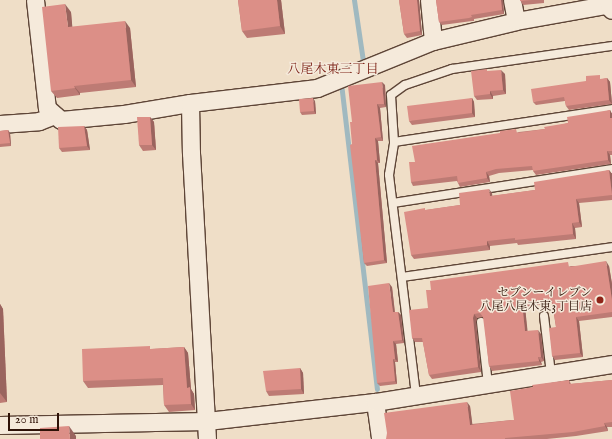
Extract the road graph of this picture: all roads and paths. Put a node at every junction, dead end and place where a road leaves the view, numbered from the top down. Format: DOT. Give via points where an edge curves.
graph roads {
  1 [pos="35,0"];
  2 [pos="429,0"];
  3 [pos="512,0"];
  4 [pos="611,4"];
  5 [pos="516,21"];
  6 [pos="433,41"];
  7 [pos="612,46"];
  8 [pos="190,103"];
  9 [pos="612,108"];
  10 [pos="55,115"];
  11 [pos="0,124"];
  12 [pos="394,142"];
  13 [pos="612,168"];
  14 [pos="393,203"];
  15 [pos="612,247"];
  16 [pos="402,277"];
  17 [pos="544,316"];
  18 [pos="481,322"];
  19 [pos="612,364"];
  20 [pos="551,374"];
  21 [pos="488,384"];
  22 [pos="416,395"];
  23 [pos="375,402"];
  24 [pos="207,421"];
  25 [pos="0,425"];
  26 [pos="207,439"];
  27 [pos="380,439"];
  1 -- 10 [label="street" via="47,108"];
  2 -- 6 [label="street"];
  3 -- 5 [label="street"];
  4 -- 5 [label="street"];
  5 -- 6 [label="street"];
  6 -- 8 [label="street" via="317,88"];
  7 -- 12 [label="lane" via="452,69 405,85 391,95"];
  8 -- 10 [label="street" via="124,114 61,120"];
  8 -- 24 [label="street"];
  9 -- 12 [label="lane"];
  10 -- 11 [label="street" via="39,121"];
  12 -- 14 [label="lane" via="389,175"];
  13 -- 14 [label="lane"];
  14 -- 16 [label="lane"];
  15 -- 16 [label="lane"];
  16 -- 22 [label="lane"];
  17 -- 20 [label="lane"];
  18 -- 21 [label="lane"];
  19 -- 20 [label="street"];
  20 -- 21 [label="street"];
  21 -- 22 [label="street"];
  22 -- 23 [label="street"];
  23 -- 24 [label="street"];
  23 -- 27 [label="street"];
  24 -- 25 [label="street"];
  24 -- 26 [label="street"];
}
